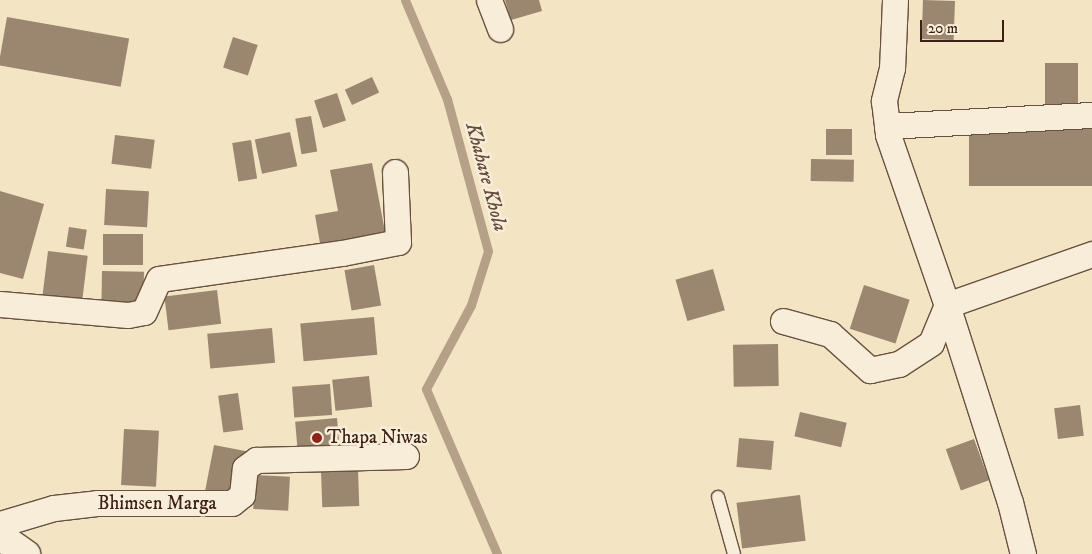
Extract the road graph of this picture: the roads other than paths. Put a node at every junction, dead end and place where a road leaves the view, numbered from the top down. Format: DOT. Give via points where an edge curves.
graph roads {
  1 [pos="489,0"];
  2 [pos="895,0"];
  3 [pos="500,29"];
  4 [pos="1092,115"];
  5 [pos="887,126"];
  6 [pos="396,172"];
  7 [pos="1092,254"];
  8 [pos="0,304"];
  9 [pos="947,305"];
  10 [pos="783,321"];
  11 [pos="406,456"];
  12 [pos="718,497"];
  13 [pos="0,524"];
  14 [pos="0,536"];
  15 [pos="26,554"];
  16 [pos="734,554"];
  17 [pos="1023,554"];
  1 -- 3 [label="street"];
  2 -- 5 [label="street" via="892,68 884,101"];
  4 -- 5 [label="street"];
  5 -- 9 [label="street"];
  6 -- 8 [label="street" via="398,242 159,279 144,312 128,315"];
  7 -- 9 [label="street"];
  9 -- 10 [label="street" via="931,343 899,364 870,370 830,334"];
  9 -- 17 [label="street" via="1010,502"];
  11 -- 13 [label="street, Bhimsen Marga" via="256,460 245,468 242,495 232,503 97,503 54,508"];
  12 -- 16 [label="lane"];
  14 -- 15 [label="street"];
}
